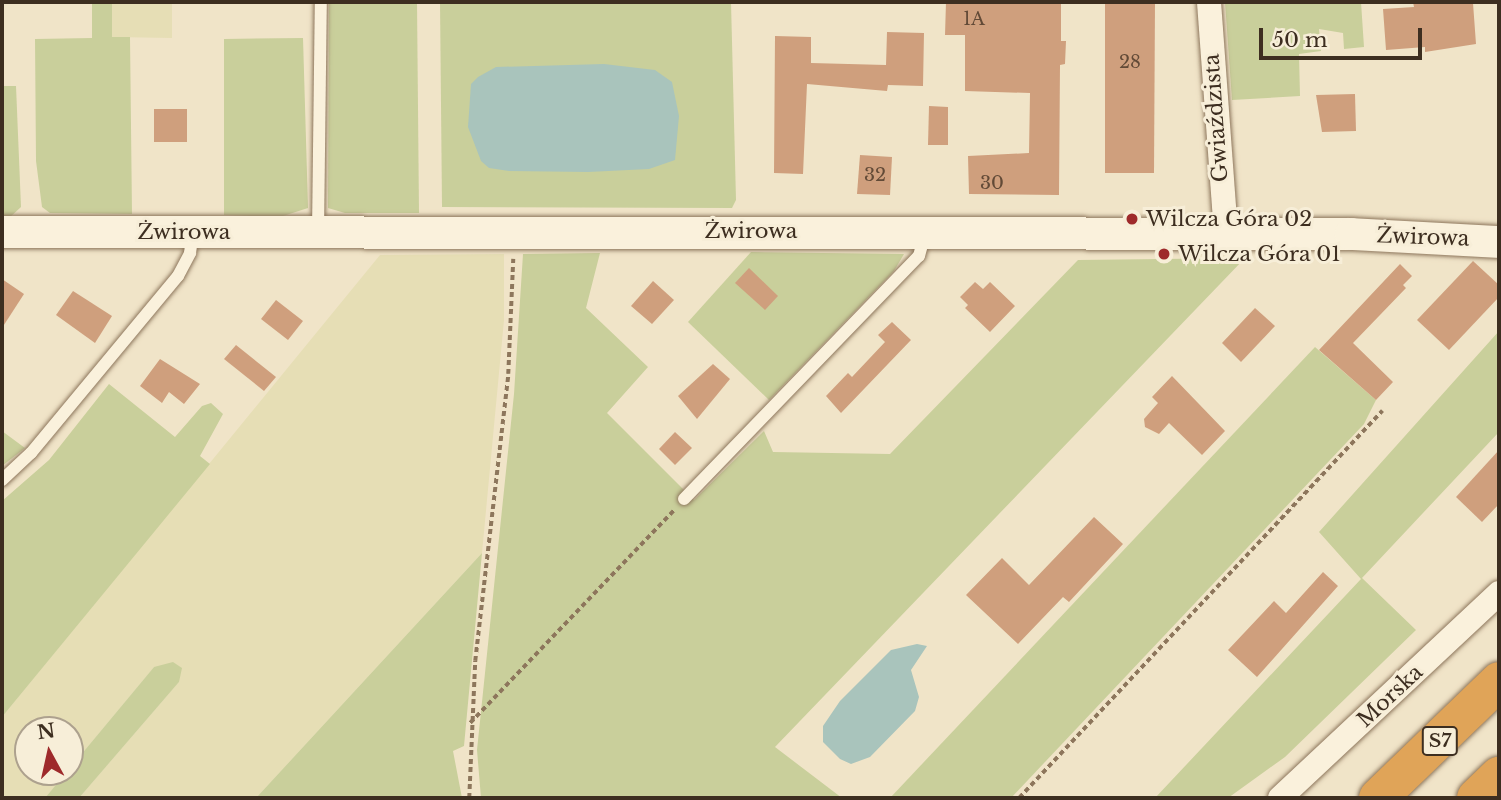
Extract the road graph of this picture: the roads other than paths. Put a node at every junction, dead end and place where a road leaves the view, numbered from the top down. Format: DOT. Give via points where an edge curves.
graph roads {
  1 [pos="321,2"];
  2 [pos="1209,2"];
  3 [pos="2,232"];
  4 [pos="193,232"];
  5 [pos="318,232"];
  6 [pos="925,233"];
  7 [pos="1226,234"];
  8 [pos="1499,242"];
  9 [pos="2,480"];
  10 [pos="684,499"];
  11 [pos="1499,593"];
  12 [pos="1499,681"];
  13 [pos="1499,776"];
  14 [pos="1280,798"];
  15 [pos="1378,798"];
  16 [pos="1476,798"];
  1 -- 5 [label="lane"];
  2 -- 7 [label="street, Gwiaździsta"];
  3 -- 4 [label="street, Żwirowa"];
  4 -- 5 [label="street, Żwirowa"];
  4 -- 9 [label="lane" via="190,253 178,276 31,453"];
  5 -- 6 [label="street, Żwirowa"];
  6 -- 7 [label="street, Żwirowa"];
  6 -- 10 [label="lane" via="919,256"];
  7 -- 8 [label="street, Żwirowa"];
  11 -- 14 [label="street, Morska"];
  12 -- 15 [label="highway, S7"];
  13 -- 16 [label="highway"];
}
